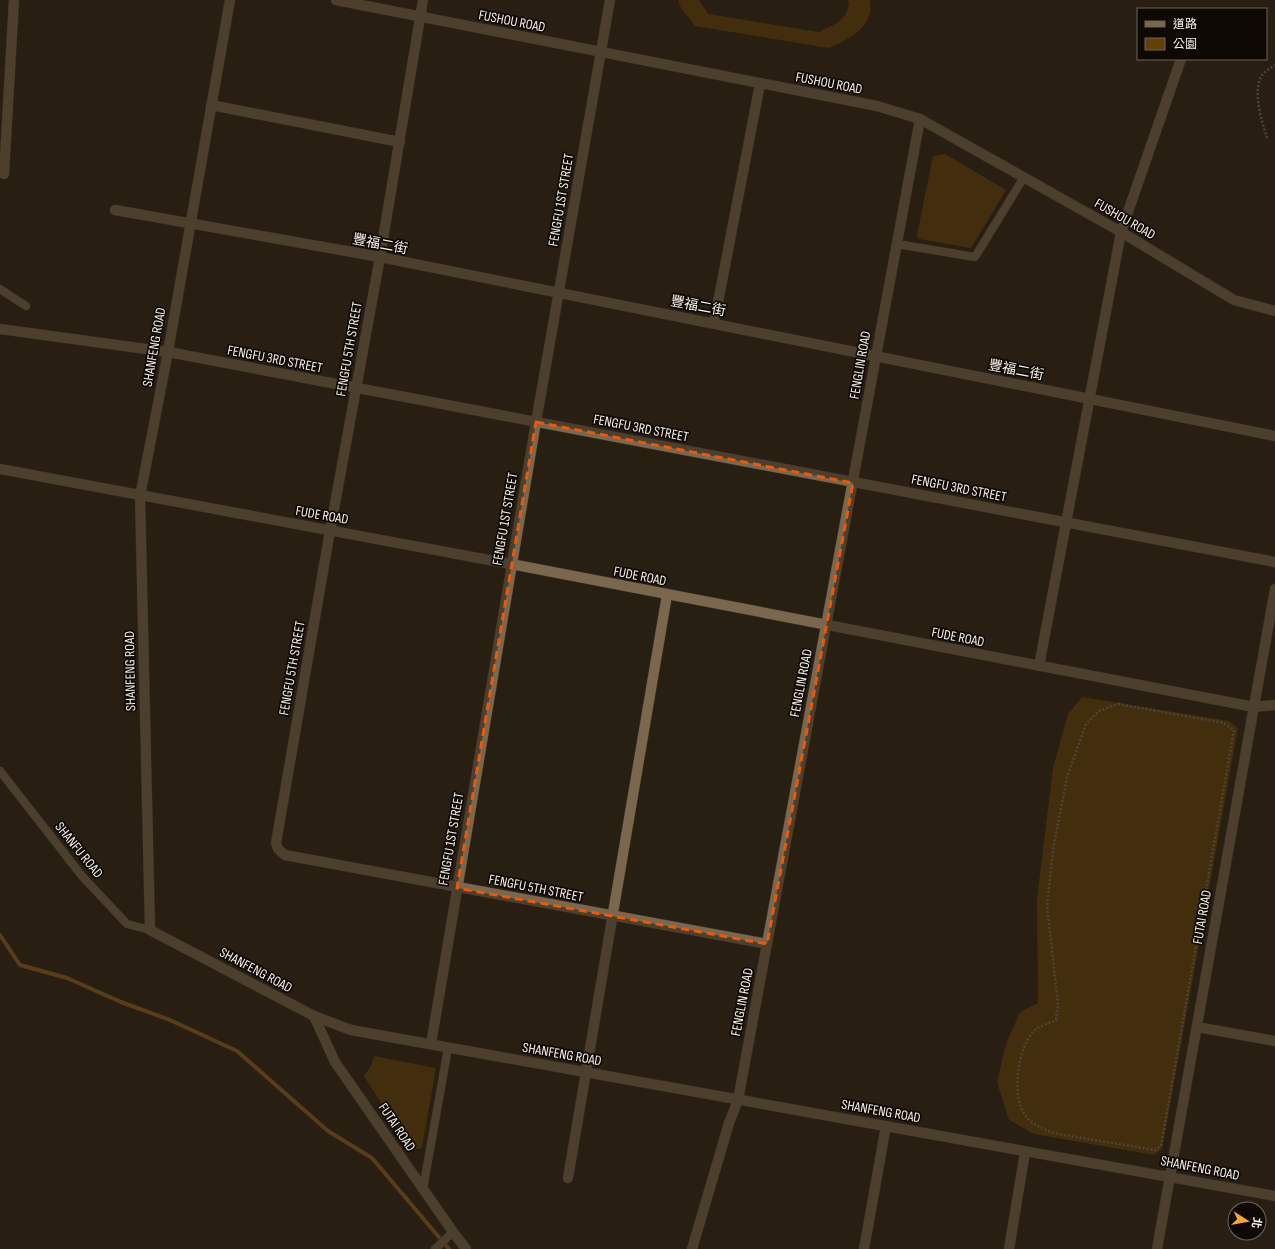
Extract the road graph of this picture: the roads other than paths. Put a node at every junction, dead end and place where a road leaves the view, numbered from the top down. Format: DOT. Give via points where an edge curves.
graph roads {
  1 [pos="14,0"];
  2 [pos="230,0"];
  3 [pos="336,0"];
  4 [pos="423,0"];
  5 [pos="610,0"];
  6 [pos="421,17"];
  7 [pos="601,53"];
  8 [pos="1181,60"];
  9 [pos="760,84"];
  10 [pos="211,105"];
  11 [pos="920,118"];
  12 [pos="400,142"];
  13 [pos="4,174"];
  14 [pos="1024,177"];
  15 [pos="115,210"];
  16 [pos="191,222"];
  17 [pos="1120,232"];
  18 [pos="897,244"];
  19 [pos="380,258"];
  20 [pos="0,289"];
  21 [pos="559,293"];
  22 [pos="26,306"];
  23 [pos="1275,311"];
  24 [pos="714,323"];
  25 [pos="0,329"];
  26 [pos="168,352"];
  27 [pos="876,356"];
  28 [pos="356,389"];
  29 [pos="1088,399"];
  30 [pos="536,422"];
  31 [pos="1275,436"];
  32 [pos="0,469"];
  33 [pos="854,483"];
  34 [pos="140,496"];
  35 [pos="1066,522"];
  36 [pos="330,531"];
  37 [pos="1275,562"];
  38 [pos="511,564"];
  39 [pos="1275,589"];
  40 [pos="667,595"];
  41 [pos="826,626"];
  42 [pos="1039,666"];
  43 [pos="1275,705"];
  44 [pos="1254,707"];
  45 [pos="0,771"];
  46 [pos="457,888"];
  47 [pos="613,917"];
  48 [pos="150,930"];
  49 [pos="767,944"];
  50 [pos="314,1016"];
  51 [pos="1197,1027"];
  52 [pos="1275,1041"];
  53 [pos="431,1044"];
  54 [pos="448,1048"];
  55 [pos="586,1072"];
  56 [pos="738,1100"];
  57 [pos="886,1126"];
  58 [pos="1025,1152"];
  59 [pos="1170,1177"];
  60 [pos="568,1178"];
  61 [pos="422,1189"];
  62 [pos="1275,1196"];
  63 [pos="453,1232"];
  64 [pos="435,1249"];
  65 [pos="466,1249"];
  66 [pos="692,1249"];
  67 [pos="864,1249"];
  68 [pos="1009,1249"];
  69 [pos="1157,1249"];
  1 -- 13 [label="street"];
  2 -- 10 [label="street, SHANFENG ROAD"];
  3 -- 6 [label="street, FUSHOU ROAD"];
  4 -- 6 [label="street, FENGFU 5TH STREET"];
  5 -- 7 [label="street, FENGFU 1ST STREET"];
  6 -- 7 [label="street, FUSHOU ROAD"];
  6 -- 12 [label="street, FENGFU 5TH STREET"];
  7 -- 9 [label="street, FUSHOU ROAD"];
  7 -- 21 [label="street, FENGFU 1ST STREET"];
  8 -- 17 [label="street"];
  9 -- 11 [label="street, FUSHOU ROAD" via="877,106"];
  9 -- 24 [label="street"];
  10 -- 12 [label="street"];
  10 -- 16 [label="street, SHANFENG ROAD"];
  11 -- 14 [label="street, FUSHOU ROAD"];
  11 -- 18 [label="street, FENGLIN ROAD"];
  12 -- 19 [label="street, FENGFU 5TH STREET"];
  14 -- 17 [label="street, FUSHOU ROAD"];
  14 -- 18 [label="lane" via="975,257"];
  15 -- 16 [label="street, 豐福二街"];
  16 -- 19 [label="street, 豐福二街"];
  16 -- 26 [label="street, SHANFENG ROAD"];
  17 -- 23 [label="street, FUSHOU ROAD" via="1234,300"];
  17 -- 29 [label="street"];
  18 -- 27 [label="street, FENGLIN ROAD"];
  19 -- 21 [label="street, 豐福二街"];
  19 -- 28 [label="street, FENGFU 5TH STREET"];
  20 -- 22 [label="lane"];
  21 -- 24 [label="street, 豐福二街"];
  21 -- 30 [label="street, FENGFU 1ST STREET"];
  24 -- 27 [label="street, 豐福二街"];
  25 -- 26 [label="street, FENGFU 3RD STREET"];
  26 -- 28 [label="street, FENGFU 3RD STREET"];
  26 -- 34 [label="street, SHANFENG ROAD"];
  27 -- 29 [label="street, 豐福二街"];
  27 -- 33 [label="street, FENGLIN ROAD"];
  28 -- 30 [label="street, FENGFU 3RD STREET"];
  28 -- 36 [label="street, FENGFU 5TH STREET"];
  29 -- 31 [label="street, 豐福二街"];
  29 -- 35 [label="street"];
  30 -- 33 [label="street, FENGFU 3RD STREET"];
  30 -- 38 [label="street, FENGFU 1ST STREET"];
  32 -- 34 [label="street, FUDE ROAD"];
  33 -- 35 [label="street, FENGFU 3RD STREET"];
  33 -- 41 [label="street, FENGLIN ROAD"];
  34 -- 36 [label="street, FUDE ROAD"];
  34 -- 48 [label="street, SHANFENG ROAD"];
  35 -- 37 [label="street, FENGFU 3RD STREET"];
  35 -- 42 [label="street"];
  36 -- 38 [label="street, FUDE ROAD"];
  36 -- 46 [label="street, FENGFU 5TH STREET" via="276,843 285,855"];
  38 -- 40 [label="street, FUDE ROAD"];
  38 -- 46 [label="street, FENGFU 1ST STREET"];
  39 -- 44 [label="street, FUTAI ROAD"];
  40 -- 41 [label="street, FUDE ROAD"];
  40 -- 47 [label="street"];
  41 -- 42 [label="street, FUDE ROAD"];
  41 -- 49 [label="street, FENGLIN ROAD"];
  42 -- 44 [label="street, FUDE ROAD"];
  43 -- 44 [label="street, FUDE ROAD"];
  44 -- 51 [label="street, FUTAI ROAD"];
  45 -- 48 [label="lane, SHANFU ROAD" via="82,876 122,919 127,924"];
  46 -- 47 [label="street, FENGFU 5TH STREET"];
  46 -- 53 [label="street, FENGFU 1ST STREET"];
  47 -- 49 [label="street, FENGFU 5TH STREET"];
  47 -- 55 [label="street"];
  48 -- 50 [label="street, SHANFENG ROAD"];
  49 -- 56 [label="street, FENGLIN ROAD"];
  50 -- 53 [label="street, SHANFENG ROAD" via="351,1030"];
  50 -- 61 [label="street, FUTAI ROAD" via="335,1062"];
  51 -- 52 [label="street"];
  51 -- 59 [label="street, FUTAI ROAD"];
  53 -- 54 [label="street, SHANFENG ROAD"];
  54 -- 55 [label="street, SHANFENG ROAD"];
  54 -- 61 [label="lane"];
  55 -- 56 [label="street, SHANFENG ROAD"];
  55 -- 60 [label="street"];
  56 -- 57 [label="street, SHANFENG ROAD"];
  56 -- 66 [label="street, FENGLIN ROAD" via="728,1123"];
  57 -- 58 [label="street, SHANFENG ROAD"];
  57 -- 67 [label="street"];
  58 -- 59 [label="street, SHANFENG ROAD"];
  58 -- 68 [label="street"];
  59 -- 62 [label="street, SHANFENG ROAD"];
  59 -- 69 [label="street, FUTAI ROAD"];
  61 -- 63 [label="street, FUTAI ROAD"];
  63 -- 64 [label="lane"];
  63 -- 65 [label="street, FUTAI ROAD"];
}
